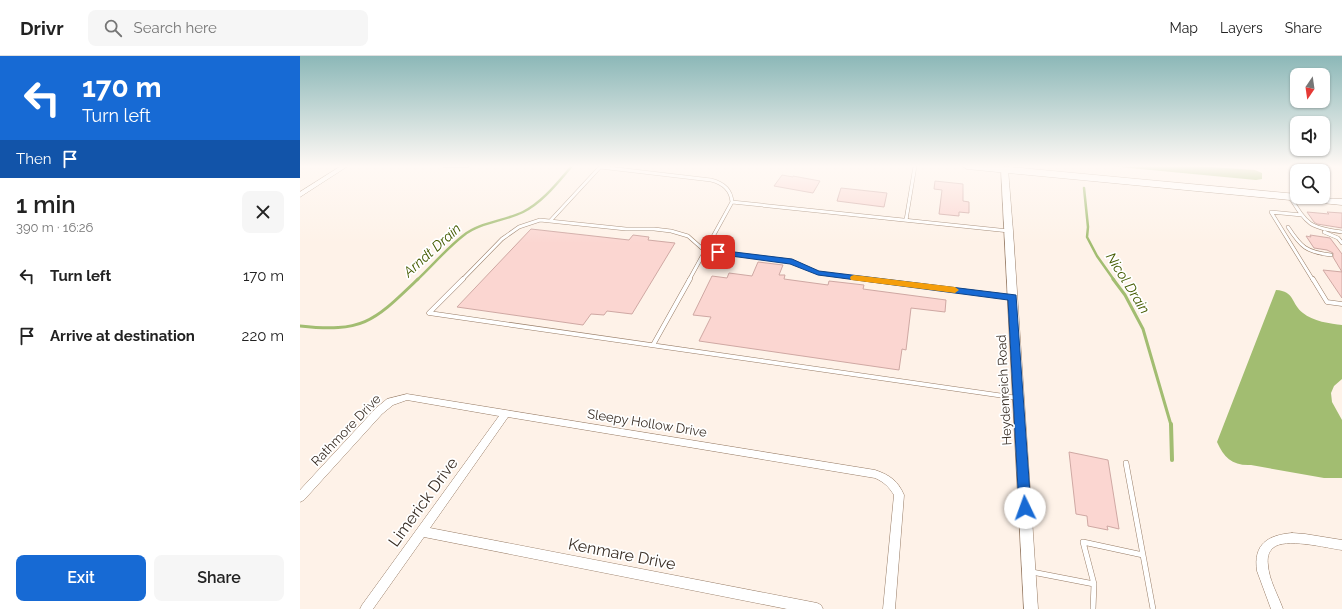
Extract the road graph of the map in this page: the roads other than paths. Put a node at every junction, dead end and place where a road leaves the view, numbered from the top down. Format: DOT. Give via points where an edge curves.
graph roads {
  1 [pos="578,192"];
  2 [pos="729,192"];
  3 [pos="911,192"];
  4 [pos="1006,192"];
  5 [pos="1243,192"];
  6 [pos="1289,196"];
  7 [pos="732,202"];
  8 [pos="1342,202"];
  9 [pos="1302,215"];
  10 [pos="551,220"];
  11 [pos="906,220"];
  12 [pos="1288,227"];
  13 [pos="1316,228"];
  14 [pos="1009,231"];
  15 [pos="1342,232"];
  16 [pos="1342,243"];
  17 [pos="705,250"];
  18 [pos="1331,255"];
  19 [pos="1012,297"];
  20 [pos="1342,304"];
  21 [pos="653,345"];
  22 [pos="1018,398"];
  23 [pos="395,400"];
  24 [pos="506,413"];
  25 [pos="1126,463"];
  26 [pos="300,497"];
  27 [pos="422,531"];
  28 [pos="1342,546"];
  29 [pos="1143,555"];
  30 [pos="1029,571"];
  31 [pos="1094,584"];
  32 [pos="810,608"];
  33 [pos="366,609"];
  34 [pos="888,609"];
  35 [pos="1031,609"];
  36 [pos="1093,609"];
  37 [pos="1153,609"];
  38 [pos="1277,609"];
  1 -- 10 [label="lane"];
  2 -- 7 [label="lane"];
  3 -- 11 [label="lane"];
  4 -- 14 [label="street, Heydenreich Road"];
  5 -- 6 [label="highway"];
  6 -- 8 [label="highway"];
  6 -- 9 [label="lane"];
  7 -- 11 [label="lane"];
  7 -- 17 [label="lane"];
  9 -- 13 [label="lane"];
  9 -- 20 [label="lane" via="1271,212 1327,302"];
  10 -- 17 [label="lane" via="626,229 654,228 671,231 688,236"];
  10 -- 21 [label="lane" via="528,224 507,234 429,313"];
  11 -- 14 [label="lane"];
  12 -- 18 [label="lane" via="1303,248"];
  13 -- 15 [label="lane"];
  13 -- 16 [label="lane" via="1338,238"];
  14 -- 19 [label="street, Heydenreich Road"];
  17 -- 19 [label="lane" via="792,261 818,273"];
  17 -- 21 [label="lane"];
  19 -- 22 [label="street, Heydenreich Road"];
  21 -- 22 [label="lane"];
  22 -- 30 [label="street, Heydenreich Road"];
  23 -- 24 [label="street, Sleepy Hollow Drive" via="413,398"];
  23 -- 26 [label="street, Rathmore Drive" via="379,411"];
  24 -- 27 [label="street, Limerick Drive"];
  24 -- 34 [label="street, Sleepy Hollow Drive" via="875,474 887,479 892,483 900,501"];
  25 -- 29 [label="lane"];
  27 -- 32 [label="street, Kenmare Drive"];
  27 -- 33 [label="street, Limerick Drive"];
  28 -- 38 [label="street" via="1293,538 1272,541 1263,555 1262,565"];
  29 -- 31 [label="lane" via="1083,542"];
  29 -- 37 [label="lane"];
  30 -- 31 [label="lane"];
  30 -- 35 [label="street, Heydenreich Road"];
  31 -- 36 [label="lane"];
}
